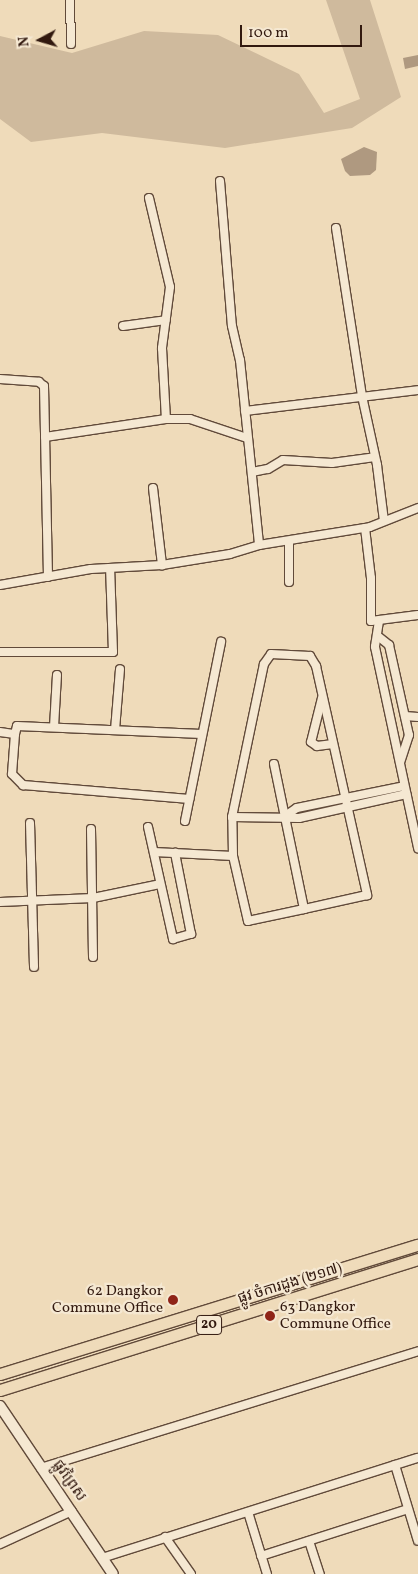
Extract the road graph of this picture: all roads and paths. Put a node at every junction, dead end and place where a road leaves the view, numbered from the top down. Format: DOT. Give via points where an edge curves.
graph roads {
  1 [pos="70,0"];
  2 [pos="71,44"];
  3 [pos="220,181"];
  4 [pos="149,198"];
  5 [pos="336,228"];
  6 [pos="166,320"];
  7 [pos="123,326"];
  8 [pos="0,379"];
  9 [pos="418,390"];
  10 [pos="362,396"];
  11 [pos="245,411"];
  12 [pos="166,419"];
  13 [pos="45,437"];
  14 [pos="247,438"];
  15 [pos="376,457"];
  16 [pos="252,472"];
  17 [pos="153,488"];
  18 [pos="418,508"];
  19 [pos="384,521"];
  20 [pos="365,528"];
  21 [pos="289,541"];
  22 [pos="259,544"];
  23 [pos="162,565"];
  24 [pos="110,568"];
  25 [pos="48,577"];
  26 [pos="289,582"];
  27 [pos="0,585"];
  28 [pos="418,615"];
  29 [pos="379,621"];
  30 [pos="379,637"];
  31 [pos="221,642"];
  32 [pos="0,652"];
  33 [pos="120,669"];
  34 [pos="57,675"];
  35 [pos="323,696"];
  36 [pos="405,716"];
  37 [pos="418,717"];
  38 [pos="54,728"];
  39 [pos="116,730"];
  40 [pos="0,732"];
  41 [pos="15,734"];
  42 [pos="202,734"];
  43 [pos="333,744"];
  44 [pos="400,763"];
  45 [pos="274,764"];
  46 [pos="404,786"];
  47 [pos="406,794"];
  48 [pos="189,799"];
  49 [pos="345,800"];
  50 [pos="347,808"];
  51 [pos="285,816"];
  52 [pos="232,817"];
  53 [pos="185,821"];
  54 [pos="30,823"];
  55 [pos="148,826"];
  56 [pos="91,829"];
  57 [pos="418,848"];
  58 [pos="154,852"];
  59 [pos="175,853"];
  60 [pos="233,856"];
  61 [pos="160,884"];
  62 [pos="93,898"];
  63 [pos="0,902"];
  64 [pos="32,903"];
  65 [pos="304,909"];
  66 [pos="93,958"];
  67 [pos="34,967"];
  68 [pos="418,1245"];
  69 [pos="418,1259"];
  70 [pos="418,1351"];
  71 [pos="0,1374"];
  72 [pos="0,1390"];
  73 [pos="0,1406"];
  74 [pos="418,1458"];
  75 [pos="395,1465"];
  76 [pos="42,1468"];
  77 [pos="408,1509"];
  78 [pos="72,1511"];
  79 [pos="248,1512"];
  80 [pos="165,1537"];
  81 [pos="309,1540"];
  82 [pos="418,1541"];
  83 [pos="0,1544"];
  84 [pos="261,1556"];
  85 [pos="102,1558"];
  86 [pos="113,1574"];
  87 [pos="192,1574"];
  88 [pos="267,1574"];
  89 [pos="320,1574"];
  1 -- 2 [label="street"];
  3 -- 11 [label="street" via="231,317"];
  4 -- 6 [label="street" via="170,287"];
  5 -- 10 [label="street"];
  6 -- 7 [label="street"];
  6 -- 12 [label="street" via="162,348"];
  8 -- 13 [label="street" via="43,383"];
  9 -- 10 [label="street"];
  10 -- 11 [label="street"];
  10 -- 15 [label="street"];
  11 -- 14 [label="street"];
  12 -- 13 [label="street"];
  12 -- 14 [label="street" via="190,419"];
  13 -- 25 [label="street"];
  14 -- 16 [label="street"];
  15 -- 16 [label="street" via="332,463 283,460 268,469"];
  15 -- 19 [label="street"];
  16 -- 22 [label="street"];
  17 -- 23 [label="street"];
  18 -- 19 [label="street"];
  19 -- 20 [label="street"];
  20 -- 21 [label="street"];
  20 -- 29 [label="street" via="371,578 369,617 371,621"];
  21 -- 22 [label="street"];
  21 -- 26 [label="street"];
  22 -- 23 [label="street" via="230,554"];
  23 -- 24 [label="street"];
  24 -- 25 [label="street"];
  24 -- 32 [label="street" via="113,652"];
  25 -- 27 [label="street"];
  28 -- 29 [label="street"];
  29 -- 30 [label="street"];
  30 -- 36 [label="street" via="389,645"];
  30 -- 44 [label="street" via="375,647"];
  31 -- 42 [label="street"];
  33 -- 39 [label="street"];
  34 -- 38 [label="street"];
  35 -- 43 [label="street"];
  35 -- 43 [label="street" via="311,742 317,746"];
  35 -- 52 [label="street" via="315,661 311,657 268,657"];
  36 -- 37 [label="street"];
  36 -- 44 [label="street" via="409,735"];
  38 -- 39 [label="street"];
  38 -- 41 [label="street" via="17,726"];
  39 -- 42 [label="street"];
  40 -- 41 [label="street"];
  41 -- 48 [label="street" via="12,774 23,785"];
  42 -- 48 [label="street"];
  43 -- 49 [label="street"];
  44 -- 46 [label="street"];
  45 -- 51 [label="street"];
  46 -- 47 [label="street"];
  46 -- 49 [label="street"];
  47 -- 50 [label="street"];
  47 -- 57 [label="street"];
  48 -- 53 [label="street"];
  49 -- 50 [label="street"];
  49 -- 51 [label="street" via="297,808"];
  50 -- 51 [label="street" via="299,818"];
  50 -- 65 [label="street" via="367,895"];
  51 -- 52 [label="street"];
  51 -- 65 [label="street"];
  52 -- 60 [label="street"];
  54 -- 64 [label="street"];
  55 -- 58 [label="street"];
  56 -- 62 [label="street"];
  58 -- 59 [label="street"];
  58 -- 61 [label="street"];
  59 -- 60 [label="street"];
  59 -- 61 [label="street" via="192,934 173,939"];
  60 -- 65 [label="street" via="248,922"];
  61 -- 62 [label="street"];
  62 -- 64 [label="street"];
  62 -- 66 [label="street"];
  63 -- 64 [label="street"];
  64 -- 67 [label="street"];
  68 -- 71 [label="main road, ផ្លូវ ចំការដូង (២១៧) / 20"];
  69 -- 72 [label="main road, ផ្លូវ ចំការដូង (២១៧) / 20"];
  70 -- 76 [label="street"];
  73 -- 76 [label="main road, ផ្លូវព្រៃស"];
  74 -- 75 [label="street"];
  75 -- 77 [label="street"];
  75 -- 79 [label="street"];
  76 -- 78 [label="main road, ផ្លូវព្រៃស"];
  77 -- 81 [label="street"];
  77 -- 82 [label="street"];
  78 -- 83 [label="street"];
  78 -- 85 [label="main road, ផ្លូវព្រៃស"];
  79 -- 80 [label="street"];
  79 -- 84 [label="street"];
  80 -- 85 [label="street"];
  80 -- 87 [label="street"];
  81 -- 84 [label="street"];
  81 -- 89 [label="street"];
  84 -- 88 [label="street"];
  85 -- 86 [label="main road, ផ្លូវព្រៃស"];
}
